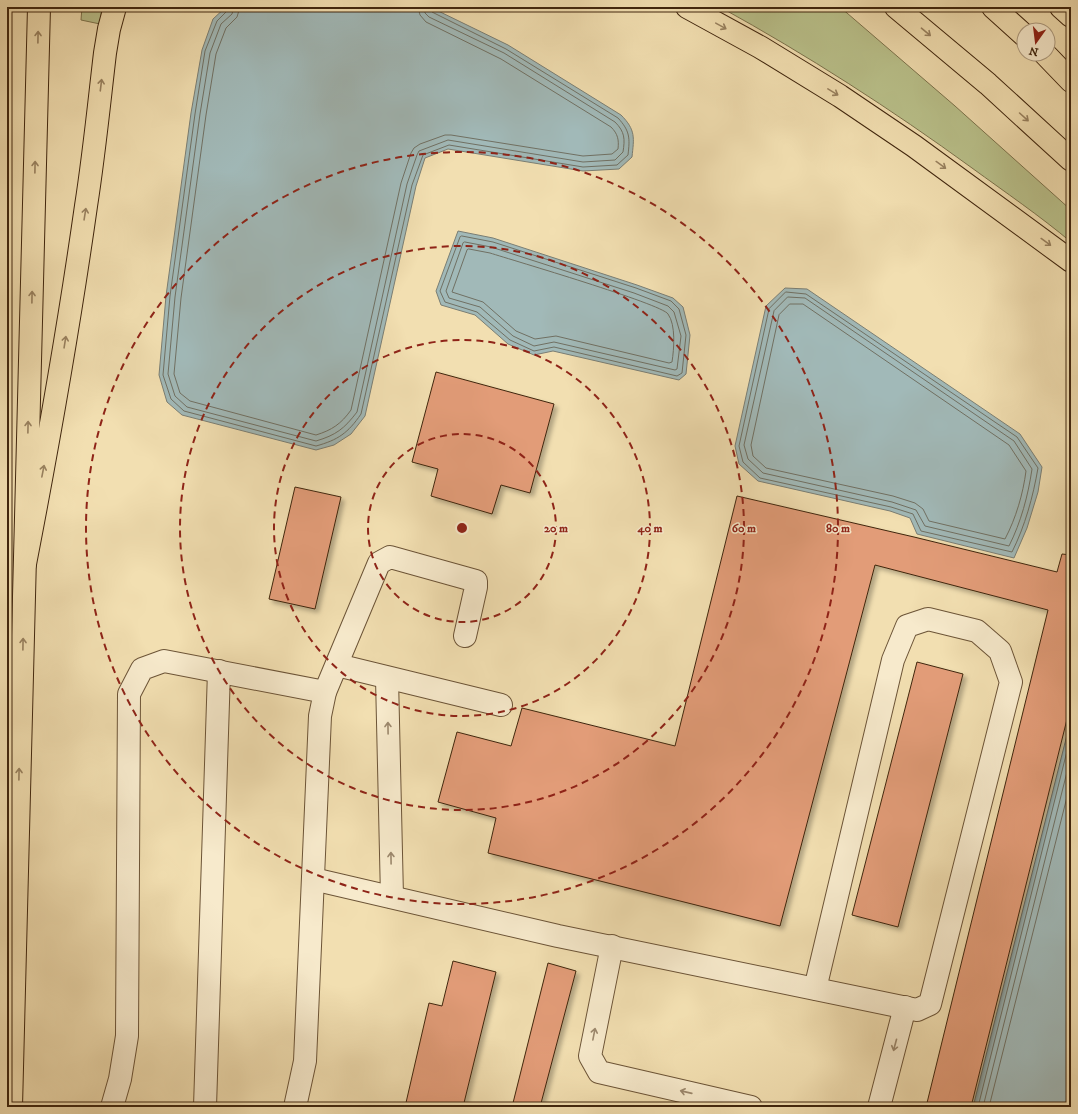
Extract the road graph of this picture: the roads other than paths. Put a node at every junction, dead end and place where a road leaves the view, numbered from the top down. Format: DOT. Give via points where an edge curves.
graph roads {
  1 [pos="39,7"];
  2 [pos="114,7"];
  3 [pos="687,7"];
  4 [pos="896,7"];
  5 [pos="993,7"];
  6 [pos="1061,7"];
  7 [pos="1071,16"];
  8 [pos="1016,28"];
  9 [pos="1053,62"];
  10 [pos="1071,81"];
  11 [pos="1071,160"];
  12 [pos="1071,261"];
  13 [pos="25,564"];
  14 [pos="465,636"];
  15 [pos="337,665"];
  16 [pos="218,671"];
  17 [pos="387,678"];
  18 [pos="325,692"];
  19 [pos="501,705"];
  20 [pos="313,879"];
  21 [pos="392,897"];
  22 [pos="612,946"];
  23 [pos="815,988"];
  24 [pos="905,1007"];
  25 [pos="11,1107"];
  26 [pos="112,1107"];
  27 [pos="205,1107"];
  28 [pos="295,1107"];
  29 [pos="752,1107"];
  30 [pos="878,1107"];
  13 -- 1 [label="main road, one-way"];
  13 -- 2 [label="main road, one-way" via="66,339 87,205 105,53"];
  3 -- 12 [label="main road, one-way" via="760,47 840,96 914,146"];
  4 -- 11 [label="main road, one-way" via="988,84"];
  5 -- 8 [label="main road"];
  6 -- 7 [label="main road"];
  9 -- 10 [label="main road"];
  25 -- 13 [label="main road, one-way"];
  14 -- 15 [label="lane" via="476,581 390,557 378,563"];
  15 -- 17 [label="lane"];
  15 -- 18 [label="lane"];
  16 -- 18 [label="lane"];
  16 -- 26 [label="lane" via="164,661 142,669 129,694 127,1036 120,1079"];
  16 -- 27 [label="lane"];
  17 -- 19 [label="lane"];
  21 -- 17 [label="lane, one-way"];
  18 -- 20 [label="lane" via="320,716"];
  20 -- 21 [label="lane"];
  20 -- 28 [label="lane" via="305,1061"];
  21 -- 22 [label="lane"];
  22 -- 23 [label="lane"];
  29 -- 22 [label="lane, one-way" via="599,1072 590,1056"];
  23 -- 24 [label="lane"];
  23 -- 24 [label="lane" via="893,660 907,626 928,619 977,631 1000,650 1011,682 930,1004 917,1010"];
  24 -- 30 [label="lane, one-way"];
}
